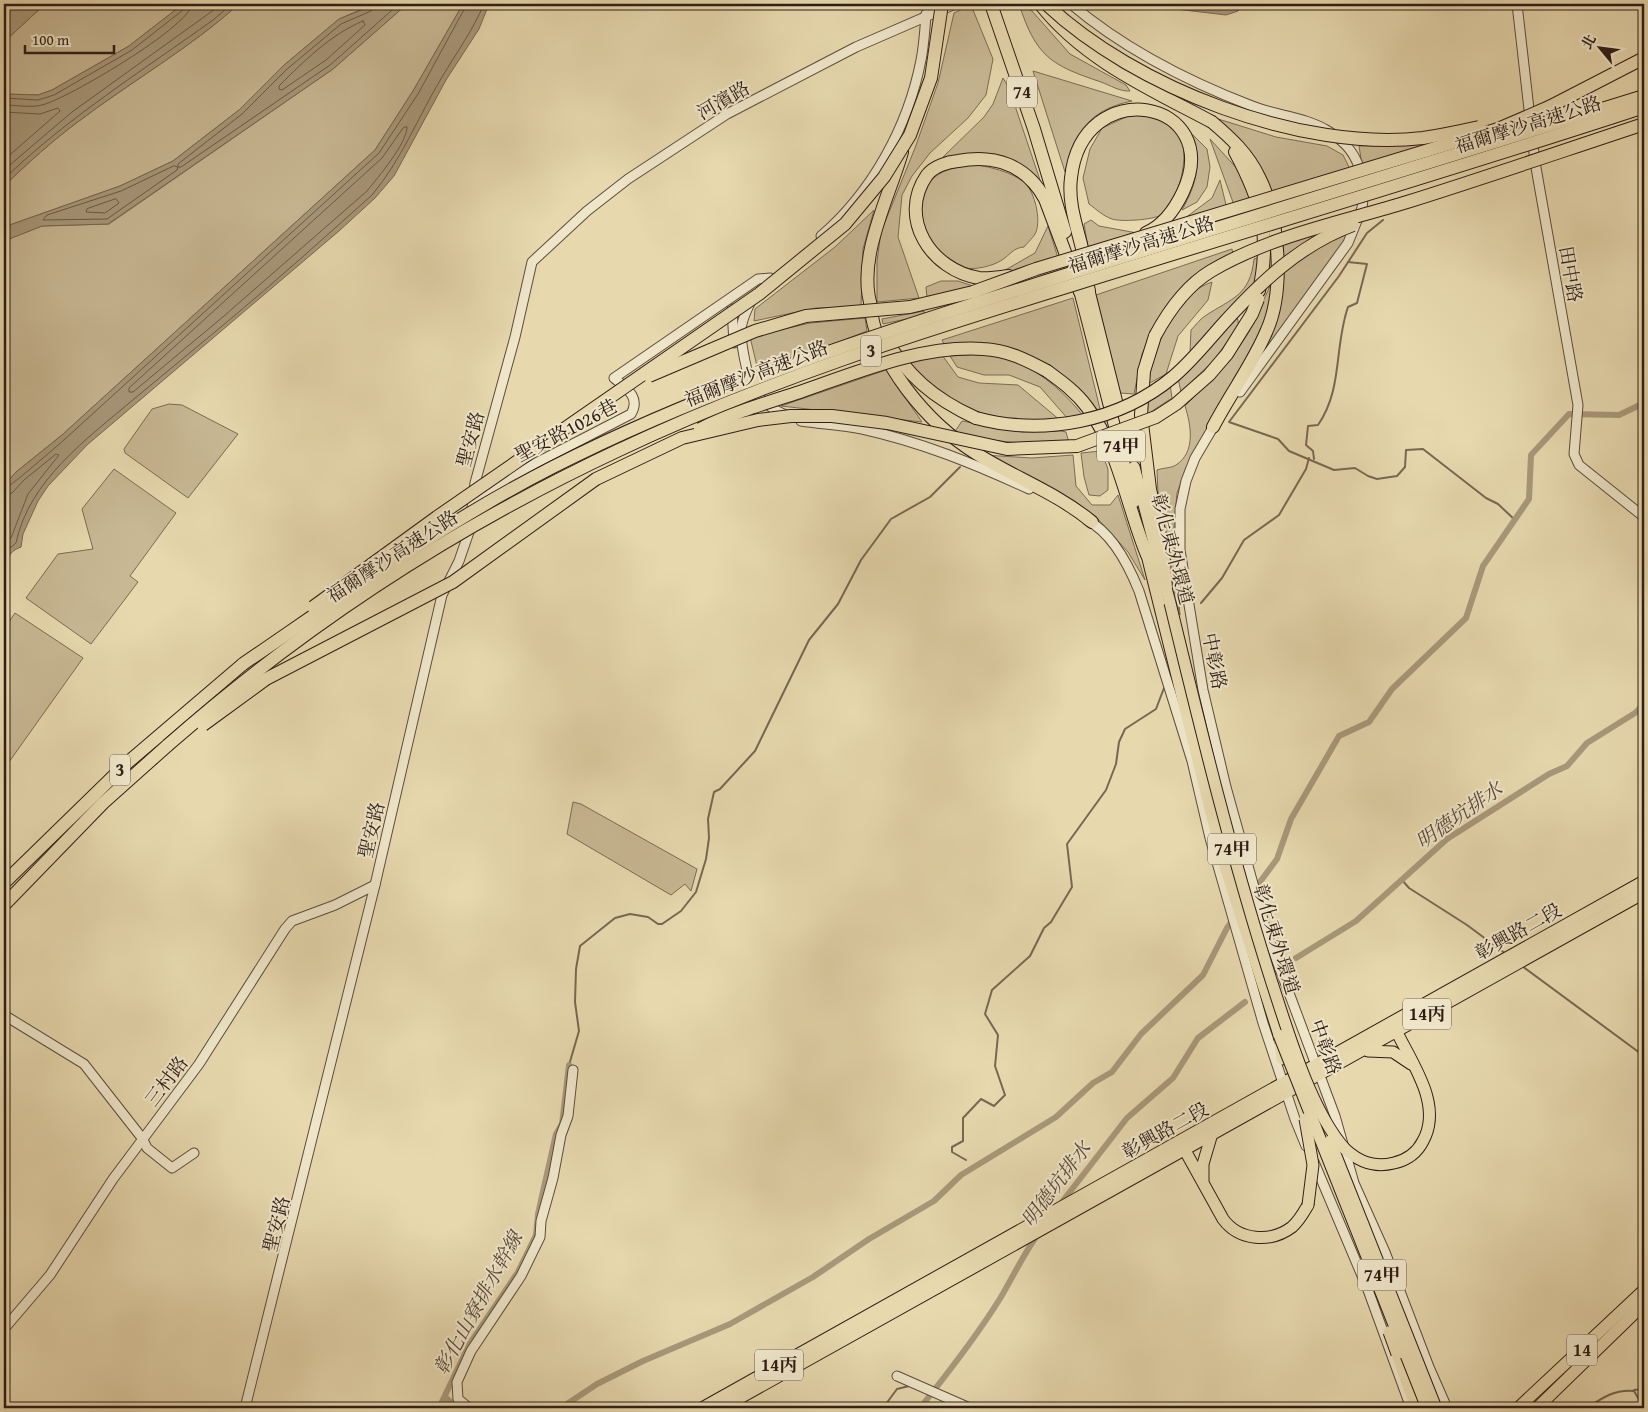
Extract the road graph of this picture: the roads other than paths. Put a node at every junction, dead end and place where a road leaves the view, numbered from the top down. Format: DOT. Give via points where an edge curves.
graph roads {
  1 [pos="942,4"];
  2 [pos="955,4"];
  3 [pos="991,4"];
  4 [pos="1000,4"];
  5 [pos="1040,4"];
  6 [pos="1046,4"];
  7 [pos="1070,4"];
  8 [pos="1517,4"];
  9 [pos="926,14"];
  10 [pos="1644,58"];
  11 [pos="1644,96"];
  12 [pos="1549,107"];
  13 [pos="1644,107"];
  14 [pos="1644,124"];
  15 [pos="1224,132"];
  16 [pos="903,150"];
  17 [pos="1054,179"];
  18 [pos="1405,202"];
  19 [pos="1113,246"];
  20 [pos="532,262"];
  21 [pos="1036,269"];
  22 [pos="770,278"];
  23 [pos="1084,291"];
  24 [pos="732,298"];
  25 [pos="870,302"];
  26 [pos="744,351"];
  27 [pos="638,379"];
  28 [pos="1213,427"];
  29 [pos="682,438"];
  30 [pos="472,502"];
  31 [pos="1644,517"];
  32 [pos="1092,522"];
  33 [pos="1147,556"];
  34 [pos="1166,588"];
  35 [pos="243,664"];
  36 [pos="168,745"];
  37 [pos="1644,881"];
  38 [pos="4,883"];
  39 [pos="375,885"];
  40 [pos="1644,894"];
  41 [pos="4,905"];
  42 [pos="4,1015"];
  43 [pos="1395,1027"];
  44 [pos="1279,1035"];
  45 [pos="1364,1051"];
  46 [pos="1415,1068"];
  47 [pos="573,1070"];
  48 [pos="1318,1071"];
  49 [pos="1286,1089"];
  50 [pos="1311,1091"];
  51 [pos="1211,1136"];
  52 [pos="142,1138"];
  53 [pos="1182,1146"];
  54 [pos="194,1153"];
  55 [pos="1203,1184"];
  56 [pos="1364,1241"];
  57 [pos="1385,1252"];
  58 [pos="1354,1261"];
  59 [pos="1394,1278"];
  60 [pos="1368,1290"];
  61 [pos="1644,1290"];
  62 [pos="1644,1304"];
  63 [pos="4,1329"];
  64 [pos="924,1391"];
  65 [pos="938,1398"];
  66 [pos="245,1408"];
  67 [pos="469,1408"];
  68 [pos="702,1408"];
  69 [pos="722,1408"];
  70 [pos="956,1408"];
  71 [pos="970,1408"];
  72 [pos="1411,1408"];
  73 [pos="1416,1408"];
  74 [pos="1427,1408"];
  75 [pos="1436,1408"];
  76 [pos="1442,1408"];
  77 [pos="1447,1408"];
  78 [pos="1518,1408"];
  79 [pos="1536,1408"];
  1 -- 16 [label="highway, bridge" via="931,78"];
  2 -- 9 [label="street, 河濱路"];
  3 -- 17 [label="highway, 74"];
  4 -- 17 [label="highway, 74"];
  5 -- 15 [label="highway" via="1077,44"];
  6 -- 12 [label="highway, bridge" via="1094,43 1171,87 1288,127 1337,136 1422,138 1492,124"];
  7 -- 28 [label="street, 中彰路" via="1174,73 1254,107 1317,124 1342,140 1359,165 1364,189 1362,208 1348,243"];
  8 -- 31 [label="street, 田中路" via="1535,162 1577,397 1574,454 1579,465"];
  9 -- 20 [label="street, 河濱路" via="727,114 628,178"];
  9 -- 22 [label="street" via="922,59 911,96 894,140 876,173 829,229"];
  10 -- 12 [label="highway"];
  11 -- 35 [label="highway, 福爾摩沙高速公路 / 3, bridge" via="944,313 726,389 552,468 459,520"];
  12 -- 19 [label="highway, bridge" via="1498,129"];
  13 -- 36 [label="highway, 福爾摩沙高速公路 / 3, bridge" via="948,324 745,395 666,428 523,498 409,564 282,652"];
  14 -- 18 [label="highway, bridge"];
  15 -- 28 [label="highway" via="1248,159 1266,191 1276,239 1277,282 1268,328"];
  15 -- 29 [label="highway, bridge" via="1243,168 1263,222 1266,240 1258,299 1227,354 1176,404 1156,417 1077,446 1007,449 887,423 832,416 758,420"];
  16 -- 25 [label="highway" via="878,218 872,247"];
  16 -- 27 [label="highway, bridge" via="857,212 830,238 759,294"];
  17 -- 23 [label="highway, 74"];
  18 -- 25 [label="highway, bridge" via="1332,234 1283,264 1174,376 1132,403 1088,419 1045,427 1016,426 976,418 936,397 914,377 884,336"];
  18 -- 34 [label="highway, bridge" via="1270,244 1211,271 1178,300 1155,336 1144,371 1141,415 1150,489 1163,549"];
  19 -- 21 [label="highway, bridge"];
  19 -- 23 [label="highway, bridge" via="1160,225 1186,187 1190,162 1184,134 1157,111 1129,109 1099,123 1088,134 1074,160 1070,196 1086,269"];
  20 -- 30 [label="street, 聖安路"];
  21 -- 23 [label="highway, bridge" via="980,278 966,274 938,257 918,229 916,203 928,173 951,162 984,158 999,160 1026,175 1038,187"];
  21 -- 27 [label="highway, bridge" via="973,292 910,307 806,316 755,331 660,373"];
  22 -- 24 [label="street, 聖安路1026巷" via="758,279"];
  22 -- 26 [label="street" via="754,295 744,316 741,330"];
  23 -- 33 [label="main road, 彰化東外環道 / 74甲"];
  23 -- 34 [label="main road, 彰化東外環道 / 74甲"];
  24 -- 26 [label="street" via="735,345"];
  24 -- 30 [label="street, 聖安路1026巷" via="614,378 633,395 635,402 631,414 536,463"];
  25 -- 32 [label="highway" via="880,346 888,362 943,428 975,453 1065,502"];
  26 -- 32 [label="street" via="753,389 780,413 799,420 861,429 939,451 1036,492"];
  27 -- 35 [label="highway, bridge" via="336,589"];
  28 -- 48 [label="street, 中彰路" via="1186,482 1180,509 1180,550 1203,690 1250,875 1278,968"];
  29 -- 33 [label="highway, bridge" via="716,421 756,407 851,374 926,353 985,349 1022,358 1070,388 1101,428"];
  29 -- 36 [label="highway, bridge" via="596,479 453,582 266,679 198,730"];
  30 -- 39 [label="street, 聖安路" via="464,550 442,595"];
  32 -- 49 [label="street" via="1123,559 1139,591 1192,761 1210,838 1263,1023"];
  33 -- 44 [label="main road, 彰化東外環道 / 74甲" via="1222,857"];
  34 -- 50 [label="main road, 彰化東外環道 / 74甲, bridge" via="1215,790 1249,910 1282,1015"];
  35 -- 38 [label="highway, 福爾摩沙高速公路 / 3" via="127,763"];
  36 -- 41 [label="highway, 福爾摩沙高速公路 / 3" via="103,803"];
  37 -- 43 [label="main road, 彰興路二段 / 14丙"];
  39 -- 52 [label="street, 三村路" via="292,921 200,1064"];
  39 -- 66 [label="street, 聖安路"];
  40 -- 43 [label="main road, 彰興路二段 / 14丙"];
  42 -- 52 [label="street" via="84,1064"];
  43 -- 45 [label="main road, 彰興路二段 / 14丙"];
  43 -- 46 [label="main road"];
  43 -- 48 [label="main road, 彰興路二段 / 14丙"];
  44 -- 55 [label="main road, bridge" via="1282,1059 1309,1129 1313,1165 1308,1204 1294,1226 1271,1237 1249,1236 1228,1227"];
  44 -- 56 [label="main road, 彰化東外環道 / 74甲, bridge"];
  45 -- 46 [label="main road" via="1393,1052"];
  45 -- 48 [label="main road, 彰興路二段 / 14丙"];
  46 -- 50 [label="main road, bridge" via="1430,1103 1428,1131 1414,1154 1388,1165 1367,1164 1350,1154 1338,1141"];
  47 -- 67 [label="street" via="568,1116 561,1134 540,1237 521,1276 471,1351 457,1382 458,1399"];
  48 -- 49 [label="main road, 彰興路二段 / 14丙"];
  48 -- 57 [label="street, 中彰路" via="1354,1183"];
  49 -- 51 [label="main road, 彰興路二段 / 14丙"];
  49 -- 53 [label="main road, 彰興路二段 / 14丙"];
  49 -- 58 [label="street" via="1295,1119"];
  50 -- 56 [label="main road, 彰化東外環道 / 74甲, bridge"];
  51 -- 53 [label="main road, 彰興路二段 / 14丙"];
  51 -- 55 [label="main road" via="1202,1164"];
  52 -- 54 [label="street" via="147,1148 172,1168"];
  52 -- 63 [label="street, 三村路" via="50,1275"];
  53 -- 55 [label="main road"];
  53 -- 68 [label="main road, 彰興路二段 / 14丙"];
  53 -- 69 [label="main road, 彰興路二段 / 14丙"];
  56 -- 73 [label="main road, bridge" via="1370,1279"];
  56 -- 74 [label="main road, 彰化東外環道 / 74甲, bridge"];
  56 -- 75 [label="main road, 彰化東外環道 / 74甲, bridge"];
  56 -- 76 [label="main road, bridge" via="1388,1275"];
  57 -- 58 [label="street"];
  57 -- 59 [label="street, 中彰路"];
  58 -- 60 [label="street"];
  59 -- 60 [label="street"];
  59 -- 77 [label="street, 中彰路"];
  60 -- 72 [label="street"];
  61 -- 78 [label="main road, 14"];
  62 -- 79 [label="main road, 14"];
  64 -- 65 [label="street"];
  65 -- 70 [label="street"];
  65 -- 71 [label="street"];
}
